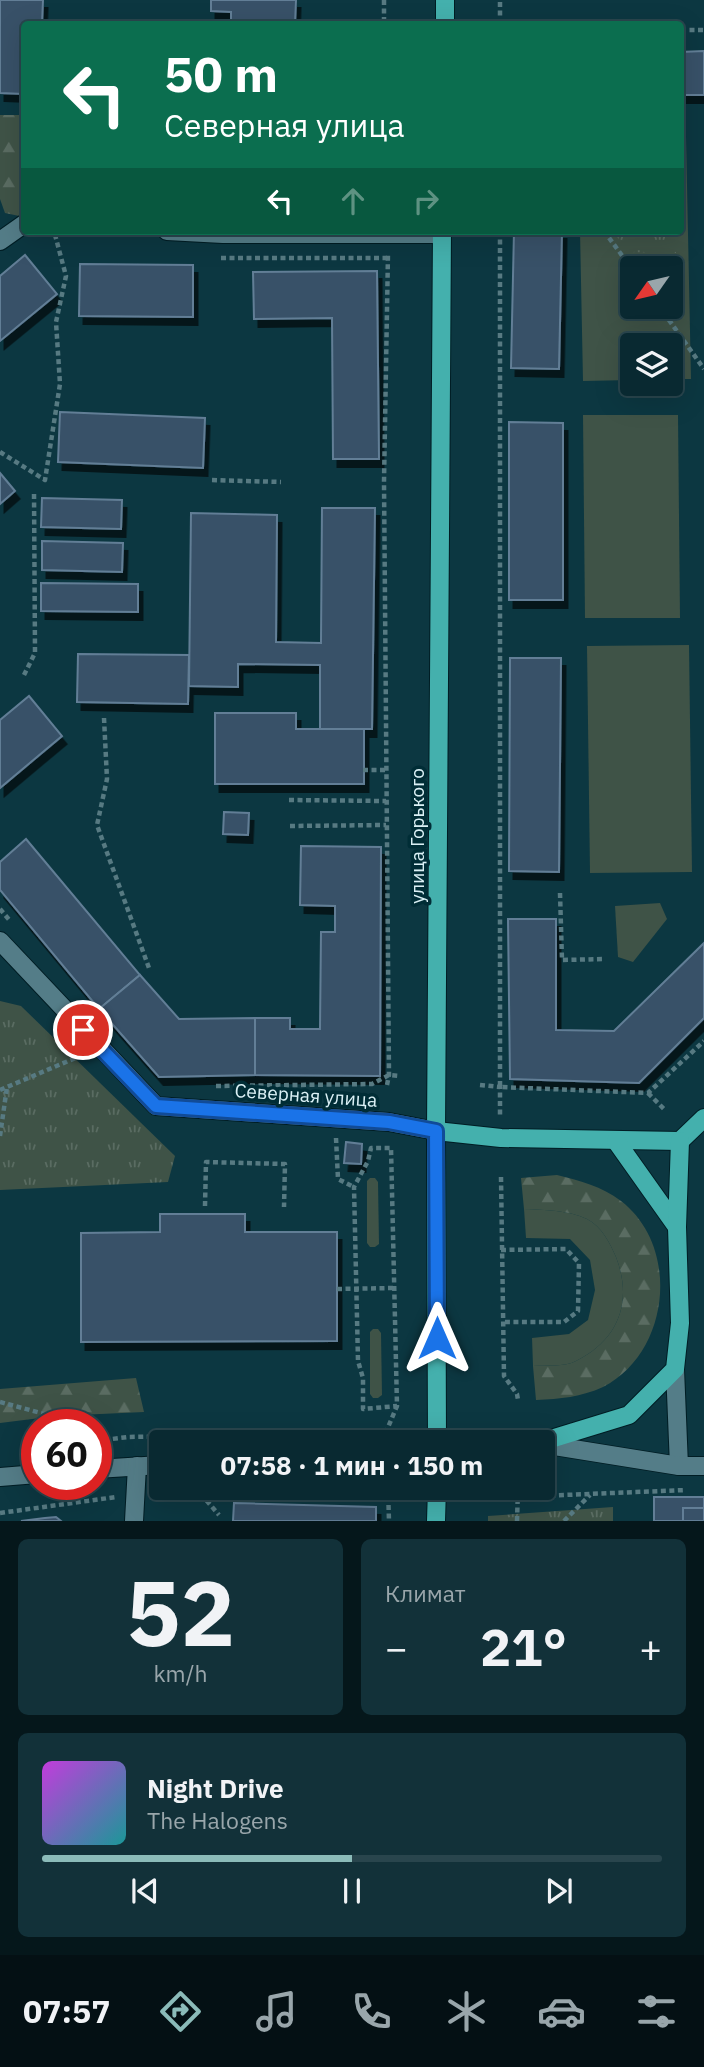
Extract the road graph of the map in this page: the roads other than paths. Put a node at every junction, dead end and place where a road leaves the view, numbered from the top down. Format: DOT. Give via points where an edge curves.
graph roads {
  1 [pos="445,0"];
  2 [pos="445,21"];
  3 [pos="21,226"];
  4 [pos="442,235"];
  5 [pos="0,241"];
  6 [pos="0,941"];
  7 [pos="704,1118"];
  8 [pos="436,1131"];
  9 [pos="616,1141"];
  10 [pos="680,1141"];
  11 [pos="677,1227"];
  12 [pos="675,1369"];
  13 [pos="438,1430"];
  14 [pos="555,1439"];
  15 [pos="555,1445"];
  16 [pos="149,1465"];
  17 [pos="136,1466"];
  18 [pos="679,1466"];
  19 [pos="704,1466"];
  20 [pos="112,1468"];
  21 [pos="21,1475"];
  22 [pos="0,1477"];
  23 [pos="437,1500"];
  24 [pos="134,1521"];
  25 [pos="436,1521"];
  1 -- 2 [label="main road"];
  3 -- 5 [label="street"];
  4 -- 8 [label="main road, улица Горького"];
  6 -- 8 [label="street, Северная улица" via="156,1106 389,1122"];
  7 -- 10 [label="main road"];
  8 -- 9 [label="main road, Северная улица"];
  8 -- 13 [label="main road, улица Горького"];
  9 -- 10 [label="main road, Северная улица"];
  9 -- 11 [label="main road"];
  10 -- 11 [label="main road"];
  11 -- 12 [label="main road" via="680,1323"];
  12 -- 14 [label="main road" via="629,1415"];
  12 -- 18 [label="street"];
  15 -- 18 [label="street"];
  16 -- 17 [label="street"];
  17 -- 20 [label="street"];
  17 -- 24 [label="street"];
  18 -- 19 [label="street"];
  21 -- 22 [label="street"];
  23 -- 25 [label="main road"];
}
